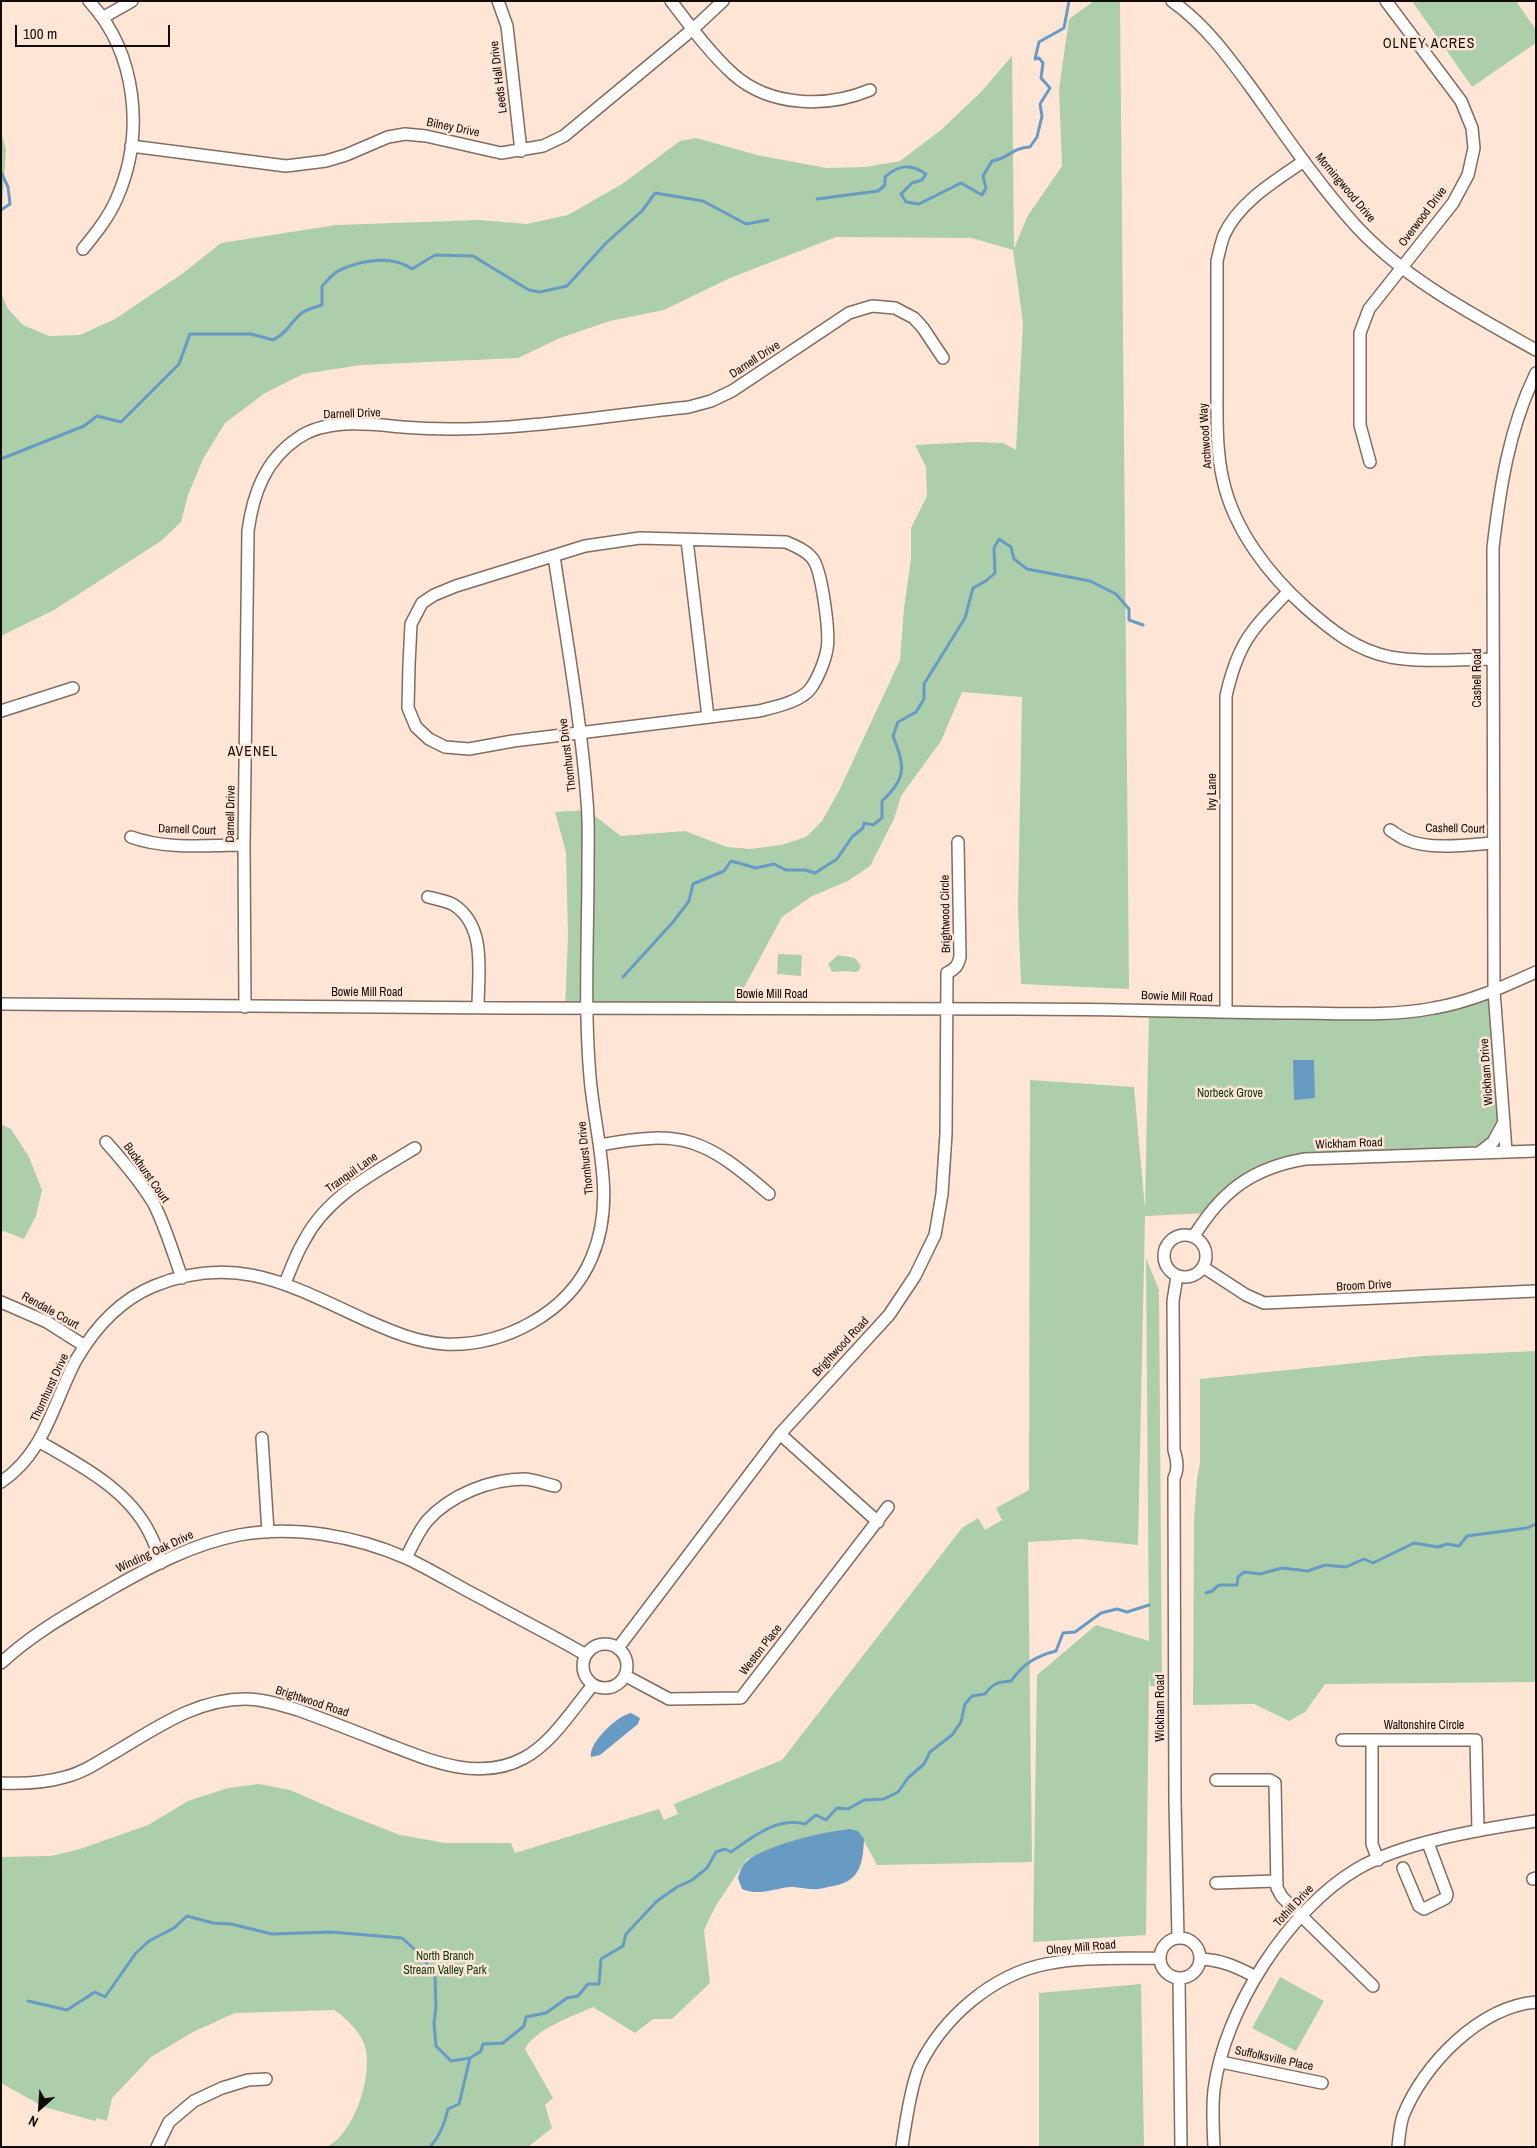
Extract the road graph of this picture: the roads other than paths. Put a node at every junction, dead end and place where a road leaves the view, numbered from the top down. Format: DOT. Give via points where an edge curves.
graph roads {
  1 [pos="89,1"];
  2 [pos="132,1"];
  3 [pos="498,1"];
  4 [pos="671,1"];
  5 [pos="723,1"];
  6 [pos="1172,1"];
  7 [pos="1386,1"];
  8 [pos="104,17"];
  9 [pos="693,30"];
  10 [pos="870,90"];
  11 [pos="131,146"];
  12 [pos="521,151"];
  13 [pos="1304,161"];
  14 [pos="84,249"];
  15 [pos="1401,267"];
  16 [pos="1536,350"];
  17 [pos="944,358"];
  18 [pos="1536,373"];
  19 [pos="1370,462"];
  20 [pos="687,540"];
  21 [pos="554,556"];
  22 [pos="1288,592"];
  23 [pos="1492,659"];
  24 [pos="73,688"];
  25 [pos="1,711"];
  26 [pos="708,717"];
  27 [pos="580,733"];
  28 [pos="1390,830"];
  29 [pos="131,836"];
  30 [pos="958,842"];
  31 [pos="1492,844"];
  32 [pos="244,845"];
  33 [pos="428,897"];
  34 [pos="1536,972"];
  35 [pos="1494,990"];
  36 [pos="1,1004"];
  37 [pos="245,1007"];
  38 [pos="478,1008"];
  39 [pos="588,1009"];
  40 [pos="947,1010"];
  41 [pos="1226,1012"];
  42 [pos="1504,1121"];
  43 [pos="106,1142"];
  44 [pos="600,1145"];
  45 [pos="415,1148"];
  46 [pos="1506,1151"];
  47 [pos="1536,1151"];
  48 [pos="1479,1152"];
  49 [pos="769,1194"];
  50 [pos="1194,1236"];
  51 [pos="1203,1267"];
  52 [pos="1177,1276"];
  53 [pos="182,1278"];
  54 [pos="285,1283"];
  55 [pos="1536,1291"];
  56 [pos="1,1302"];
  57 [pos="85,1346"];
  58 [pos="780,1434"];
  59 [pos="262,1438"];
  60 [pos="40,1442"];
  61 [pos="1,1482"];
  62 [pos="555,1486"];
  63 [pos="888,1507"];
  64 [pos="878,1522"];
  65 [pos="268,1532"];
  66 [pos="406,1558"];
  67 [pos="162,1562"];
  68 [pos="618,1648"];
  69 [pos="586,1655"];
  70 [pos="1,1663"];
  71 [pos="626,1676"];
  72 [pos="593,1684"];
  73 [pos="1342,1740"];
  74 [pos="1372,1740"];
  75 [pos="1216,1780"];
  76 [pos="1,1783"];
  77 [pos="1536,1821"];
  78 [pos="1478,1831"];
  79 [pos="1428,1843"];
  80 [pos="1378,1860"];
  81 [pos="1403,1868"];
  82 [pos="1276,1881"];
  83 [pos="1216,1883"];
  84 [pos="1301,1916"];
  85 [pos="1178,1938"];
  86 [pos="1160,1958"];
  87 [pos="1201,1959"];
  88 [pos="1256,1977"];
  89 [pos="1179,1979"];
  90 [pos="1373,1986"];
  91 [pos="1536,2002"];
  92 [pos="1221,2062"];
  93 [pos="266,2079"];
  94 [pos="1322,2083"];
  95 [pos="157,2147"];
  96 [pos="902,2147"];
  97 [pos="1181,2147"];
  98 [pos="1214,2147"];
  99 [pos="1398,2147"];
  1 -- 8 [label="street"];
  2 -- 8 [label="street"];
  3 -- 12 [label="street, Leeds Hall Drive" via="507,26"];
  4 -- 9 [label="street"];
  5 -- 9 [label="street, Bilney Drive"];
  6 -- 13 [label="street, Morningwood Drive" via="1218,42"];
  7 -- 15 [label="street, Overwood Drive" via="1461,101 1472,128 1474,148 1468,176 1453,203"];
  8 -- 11 [label="street" via="122,56 130,85 134,116"];
  9 -- 10 [label="street" via="733,74 748,85 774,96 793,101 821,102"];
  9 -- 12 [label="street, Bilney Drive" via="564,136 543,146"];
  11 -- 12 [label="street, Bilney Drive" via="286,166 326,161 388,137 405,134 501,152"];
  11 -- 14 [label="street" via="117,199"];
  13 -- 15 [label="street, Morningwood Drive" via="1356,226"];
  13 -- 22 [label="street, Archwood Way" via="1238,212 1224,235 1217,262 1218,440 1223,480 1248,540"];
  15 -- 16 [label="street, Morningwood Drive" via="1452,304"];
  15 -- 19 [label="street, Overwood Drive" via="1369,309 1360,333 1360,425"];
  17 -- 32 [label="street, Darnell Drive" via="914,318 895,308 872,306 849,313 732,392 688,407 490,428 436,430 370,424 330,426 298,438 274,460 261,479 253,500 248,532"];
  18 -- 23 [label="street, Cashell Road" via="1517,418 1500,486 1493,548"];
  20 -- 21 [label="street" via="640,538 584,546"];
  20 -- 26 [label="street"];
  20 -- 26 [label="street" via="786,542 813,558 822,589 828,648 810,690 795,700 768,709"];
  21 -- 27 [label="street, Thornhurst Drive"];
  21 -- 27 [label="street" via="456,586 422,603 411,624 408,708 416,727 445,747 468,749"];
  22 -- 23 [label="street, Archwood Way" via="1336,635 1371,652 1422,659"];
  22 -- 41 [label="street, Ivy Lane" via="1255,626 1242,646 1226,696"];
  23 -- 31 [label="street, Cashell Road"];
  24 -- 25 [label="street"];
  26 -- 27 [label="street"];
  27 -- 39 [label="street, Thornhurst Drive" via="588,804"];
  28 -- 31 [label="street, Cashell Court" via="1408,841 1427,844"];
  29 -- 32 [label="street, Darnell Court" via="146,842 177,846"];
  30 -- 40 [label="street, Brightwood Circle" via="960,957 959,964 947,973"];
  31 -- 35 [label="street, Cashell Road"];
  32 -- 37 [label="street, Darnell Drive"];
  33 -- 38 [label="street" via="452,904 468,917 477,938"];
  34 -- 35 [label="street, Bowie Mill Road"];
  35 -- 41 [label="street, Bowie Mill Road" via="1453,1004 1400,1012"];
  35 -- 42 [label="street, Wickham Drive"];
  36 -- 37 [label="street, Bowie Mill Road"];
  37 -- 38 [label="street, Bowie Mill Road"];
  38 -- 39 [label="street, Bowie Mill Road"];
  39 -- 40 [label="street, Bowie Mill Road"];
  39 -- 44 [label="street, Thornhurst Drive" via="590,1078"];
  40 -- 41 [label="street, Bowie Mill Road"];
  40 -- 58 [label="street, Brightwood Road" via="946,1134 935,1236 915,1276 889,1315"];
  42 -- 46 [label="street, Wickham Drive"];
  42 -- 48 [label="street" via="1493,1142"];
  43 -- 53 [label="street, Buckhurst Court" via="128,1166 153,1203"];
  44 -- 49 [label="street" via="661,1137 690,1141 733,1163"];
  44 -- 54 [label="street, Thornhurst Drive" via="603,1220 592,1258 564,1298 533,1322 515,1331 481,1342 447,1344 421,1341"];
  45 -- 54 [label="street, Tranquil Lane" via="353,1186 330,1205 304,1239"];
  46 -- 47 [label="street, Wickham Road"];
  46 -- 48 [label="street, Wickham Road"];
  48 -- 50 [label="street, Wickham Road" via="1305,1159 1282,1163 1258,1172 1231,1191 1208,1213"];
  50 -- 51 [label="street" via="1205,1250"];
  50 -- 52 [label="street" via="1180,1235 1165,1247 1166,1267"];
  51 -- 52 [label="street" via="1189,1277"];
  51 -- 55 [label="street, Broom Drive" via="1264,1303"];
  52 -- 85 [label="street, Wickham Road" via="1173,1301 1174,1450 1170,1456 1170,1473 1174,1478"];
  53 -- 54 [label="street, Thornhurst Drive" via="232,1271"];
  53 -- 57 [label="street, Thornhurst Drive" via="153,1286 129,1300 103,1322"];
  56 -- 57 [label="street, Rendale Court" via="47,1322"];
  57 -- 60 [label="street, Thornhurst Drive"];
  58 -- 64 [label="street"];
  58 -- 68 [label="street, Brightwood Road"];
  59 -- 65 [label="street"];
  60 -- 61 [label="street, Thornhurst Drive" via="25,1461"];
  60 -- 67 [label="street" via="82,1466 134,1509 150,1533"];
  62 -- 66 [label="street" via="526,1479 502,1482 451,1501 426,1522"];
  63 -- 64 [label="street, Weston Place"];
  64 -- 71 [label="street, Weston Place" via="741,1698 669,1699"];
  65 -- 66 [label="street, Winding Oak Drive" via="346,1539"];
  65 -- 67 [label="street, Winding Oak Drive" via="240,1535 199,1546"];
  66 -- 69 [label="street, Winding Oak Drive"];
  67 -- 70 [label="street, Winding Oak Drive" via="42,1629"];
  68 -- 69 [label="street" via="609,1644 598,1645"];
  68 -- 71 [label="street" via="628,1664"];
  69 -- 72 [label="street" via="584,1672"];
  71 -- 72 [label="street" via="612,1687 602,1688"];
  72 -- 76 [label="street, Brightwood Road" via="558,1729 540,1746 523,1758 500,1767 446,1765 316,1716 274,1703 247,1699 214,1703 187,1711 94,1765 66,1777 31,1784"];
  73 -- 74 [label="street"];
  74 -- 78 [label="street, Waltonshire Circle" via="1476,1740"];
  74 -- 80 [label="street, Waltonshire Circle" via="1372,1844"];
  75 -- 82 [label="street" via="1270,1780 1275,1783"];
  77 -- 78 [label="street, Tothill Drive"];
  78 -- 79 [label="street, Tothill Drive"];
  79 -- 80 [label="street, Tothill Drive"];
  79 -- 81 [label="street" via="1446,1898 1424,1909 1418,1906"];
  80 -- 84 [label="street, Tothill Drive" via="1336,1884 1312,1902"];
  82 -- 83 [label="street"];
  82 -- 84 [label="street" via="1282,1897"];
  84 -- 88 [label="street, Tothill Drive" via="1275,1947"];
  84 -- 90 [label="street"];
  85 -- 86 [label="street" via="1165,1944"];
  85 -- 87 [label="street" via="1186,1938 1197,1946"];
  86 -- 89 [label="street" via="1165,1972"];
  86 -- 96 [label="street, Olney Mill Road" via="1090,1959 1046,1964 1018,1973 987,1990 956,2013 919,2067"];
  87 -- 88 [label="street" via="1232,1965"];
  87 -- 89 [label="street" via="1192,1976"];
  88 -- 92 [label="street, Tothill Drive" via="1230,2032"];
  89 -- 97 [label="street"];
  91 -- 99 [label="street" via="1502,2010 1461,2037 1438,2058 1415,2092 1403,2118"];
  92 -- 94 [label="street, Suffolksville Place"];
  92 -- 98 [label="street, Tothill Drive" via="1214,2089"];
  93 -- 95 [label="street" via="248,2080 194,2101 169,2122"];
}
